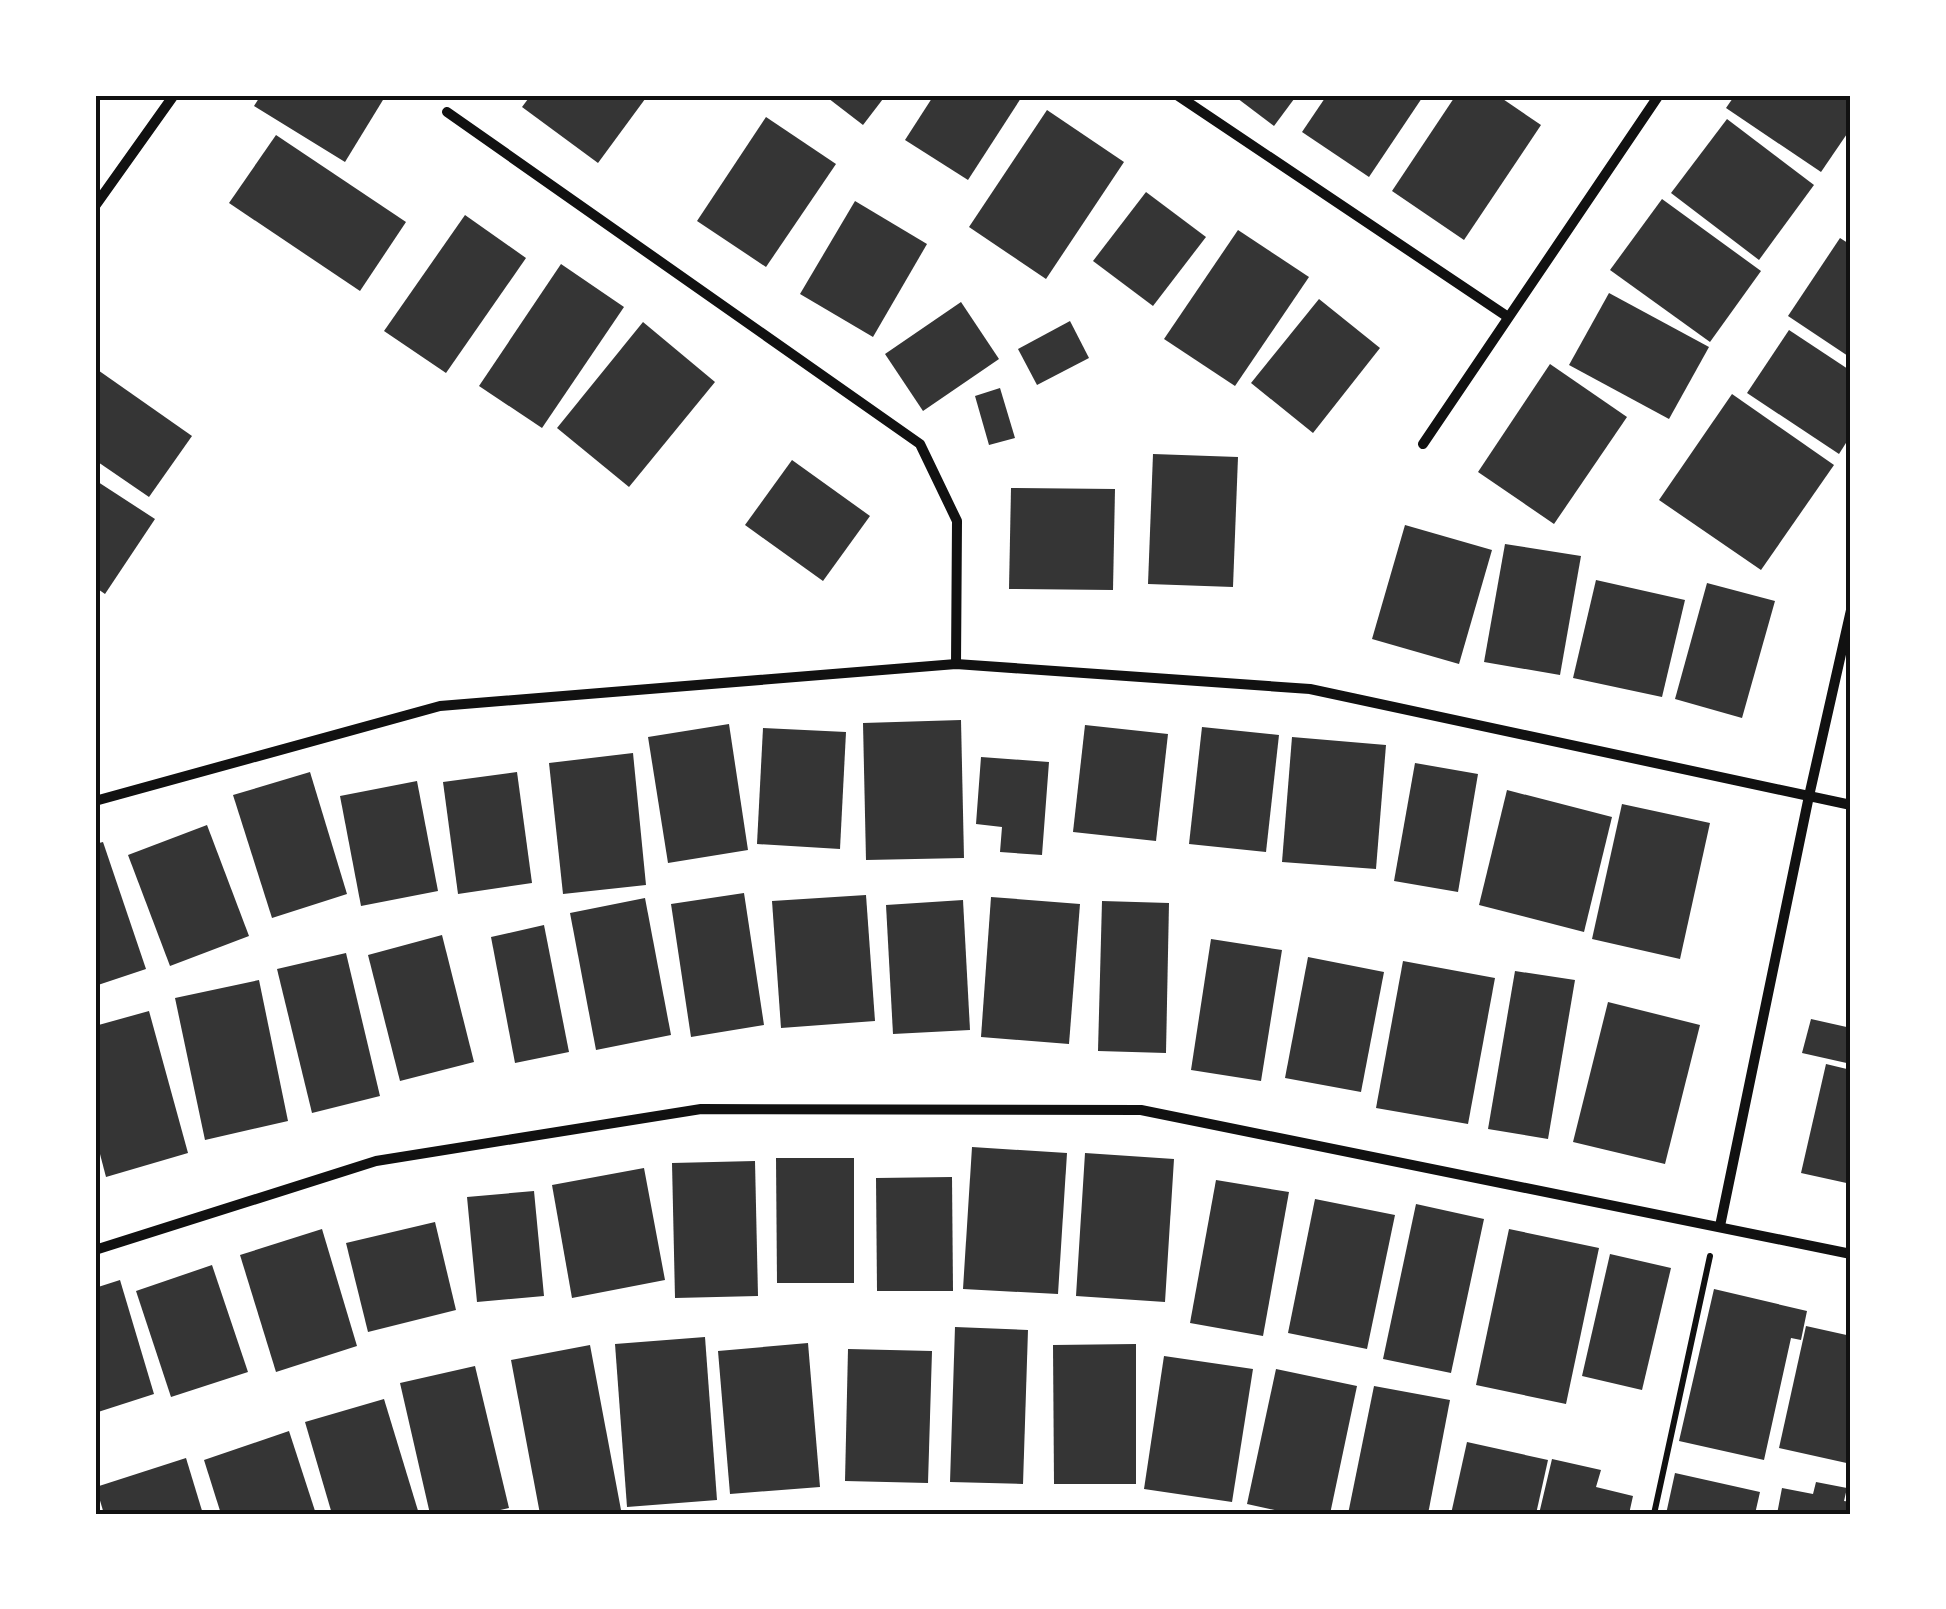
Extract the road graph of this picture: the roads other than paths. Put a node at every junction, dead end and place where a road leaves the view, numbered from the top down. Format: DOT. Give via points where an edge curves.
graph roads {
  1 [pos="174,95"];
  2 [pos="1177,95"];
  3 [pos="1659,95"];
  4 [pos="446,112"];
  5 [pos="95,206"];
  6 [pos="1508,317"];
  7 [pos="1423,444"];
  8 [pos="1851,610"];
  9 [pos="956,664"];
  10 [pos="1809,796"];
  11 [pos="95,800"];
  12 [pos="1851,805"];
  13 [pos="1720,1226"];
  14 [pos="95,1250"];
  15 [pos="1851,1254"];
  1 -- 5 [label="street"];
  2 -- 6 [label="street"];
  3 -- 6 [label="street"];
  4 -- 9 [label="street" via="920,444 957,521"];
  6 -- 7 [label="street"];
  8 -- 10 [label="street"];
  9 -- 10 [label="street" via="1310,689"];
  9 -- 11 [label="street" via="440,706"];
  10 -- 12 [label="street"];
  10 -- 13 [label="street"];
  13 -- 14 [label="street" via="1141,1110 700,1108 376,1161"];
  13 -- 15 [label="street"];
}
